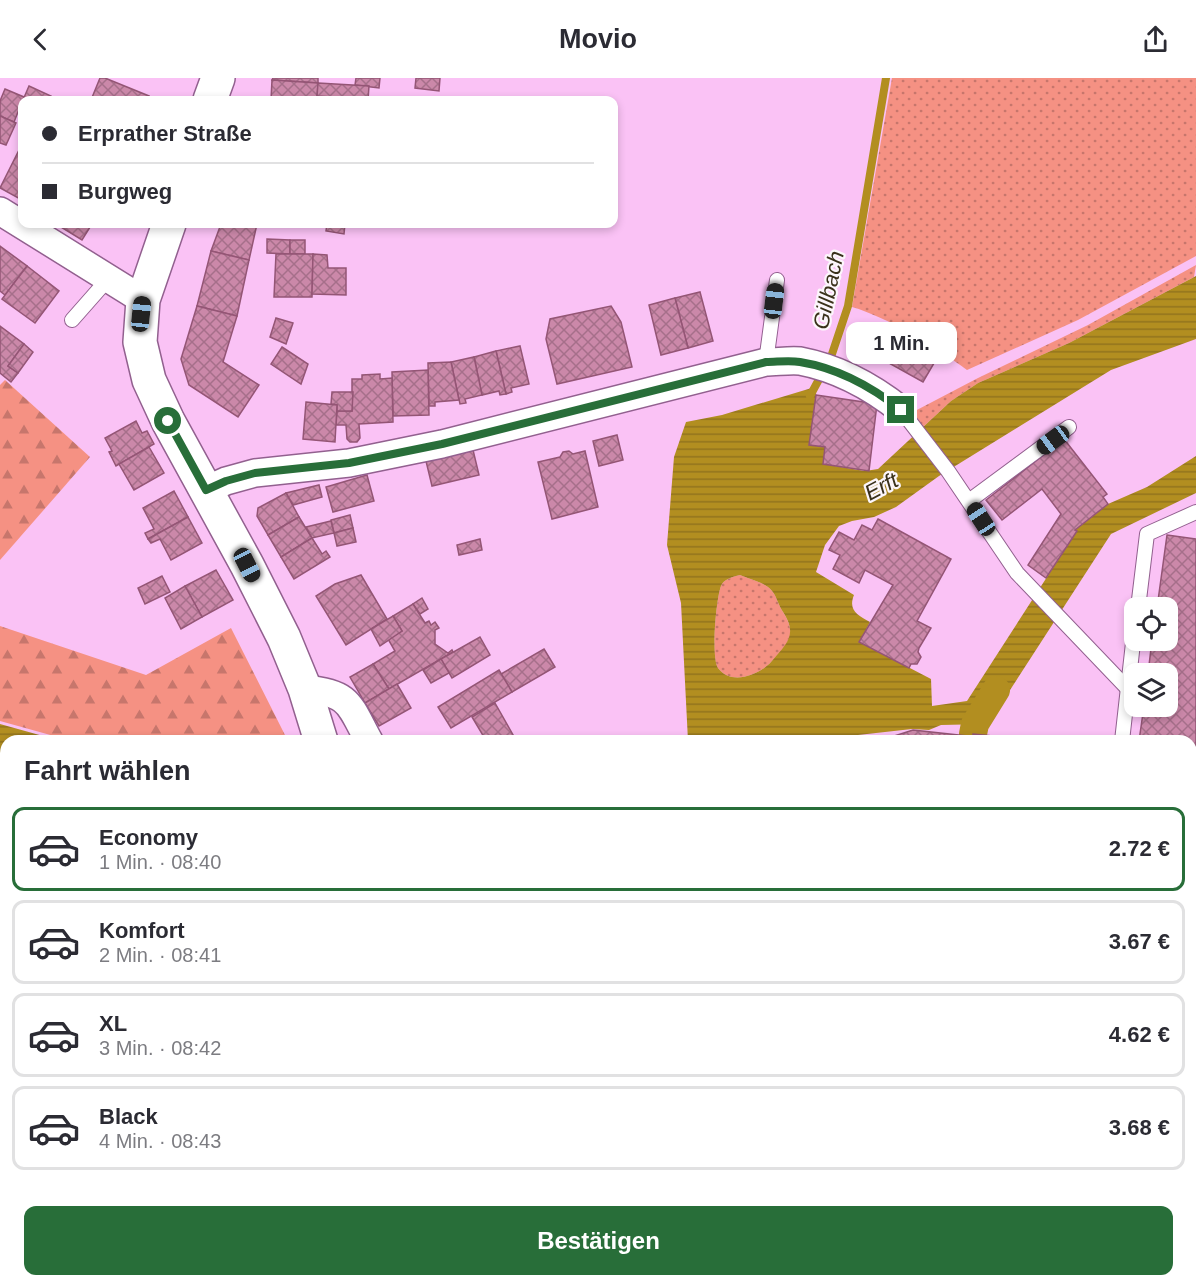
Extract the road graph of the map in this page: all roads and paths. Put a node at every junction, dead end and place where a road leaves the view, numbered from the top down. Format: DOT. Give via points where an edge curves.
graph roads {
  1 [pos="218,78"];
  2 [pos="211,96"];
  3 [pos="0,211"];
  4 [pos="18,222"];
  5 [pos="28,228"];
  6 [pos="168,228"];
  7 [pos="109,278"];
  8 [pos="777,280"];
  9 [pos="143,300"];
  10 [pos="72,320"];
  11 [pos="766,362"];
  12 [pos="908,419"];
  13 [pos="1069,427"];
  14 [pos="206,490"];
  15 [pos="969,501"];
  16 [pos="1196,512"];
  17 [pos="1180,519"];
  18 [pos="1196,521"];
  19 [pos="1139,597"];
  20 [pos="1124,685"];
  21 [pos="305,688"];
  22 [pos="1124,717"];
  23 [pos="319,735"];
  24 [pos="366,735"];
  25 [pos="1123,735"];
  1 -- 2 [label="main road"];
  3 -- 4 [label="street"];
  5 -- 7 [label="street"];
  6 -- 9 [label="main road"];
  7 -- 9 [label="street"];
  7 -- 10 [label="lane"];
  8 -- 11 [label="lane"];
  9 -- 14 [label="main road" via="140,342 149,380"];
  11 -- 12 [label="street" via="798,361 840,373 880,394"];
  11 -- 14 [label="street" via="442,444 349,463 255,473"];
  12 -- 15 [label="lane"];
  13 -- 15 [label="lane"];
  14 -- 21 [label="main road" via="284,638"];
  15 -- 20 [label="lane" via="1017,573"];
  16 -- 17 [label="lane"];
  17 -- 18 [label="lane"];
  17 -- 19 [label="lane" via="1147,534"];
  21 -- 23 [label="main road"];
  21 -- 24 [label="street" via="340,696"];
  22 -- 25 [label="lane"];
}
